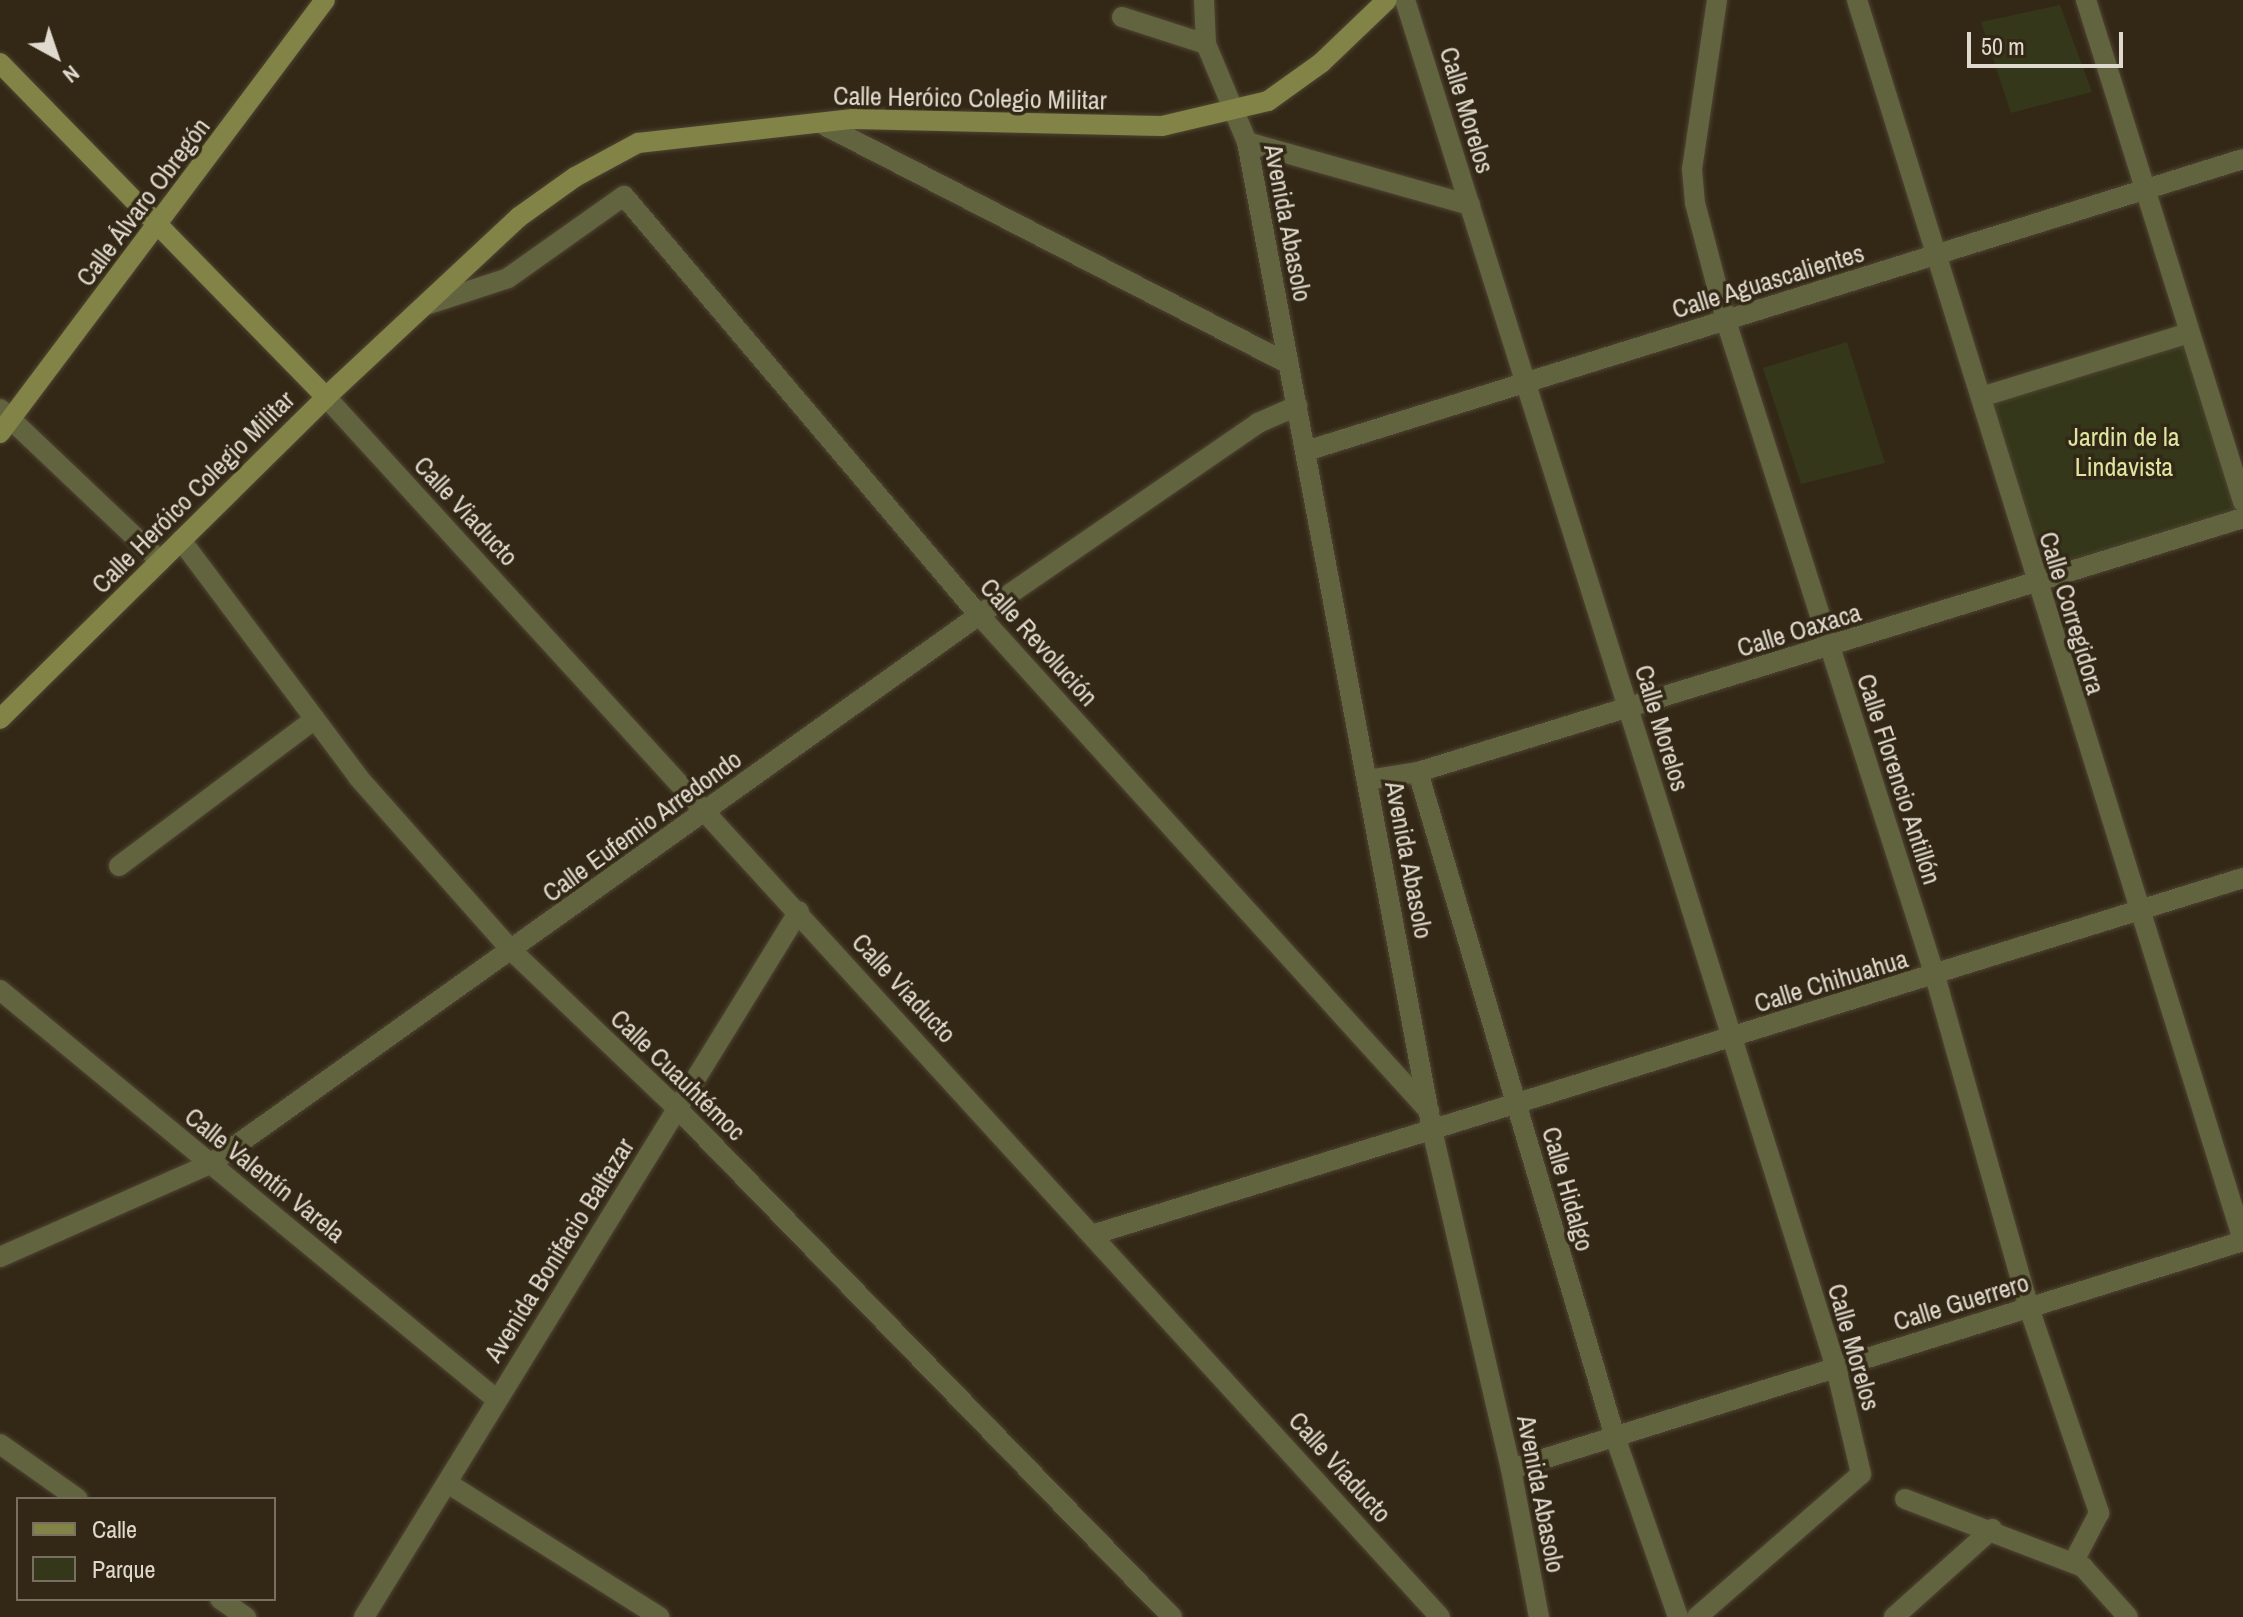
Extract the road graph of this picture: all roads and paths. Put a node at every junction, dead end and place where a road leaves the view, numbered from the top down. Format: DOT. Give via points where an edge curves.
graph roads {
  1 [pos="325,0"];
  2 [pos="1204,0"];
  3 [pos="1387,0"];
  4 [pos="1405,0"];
  5 [pos="1717,0"];
  6 [pos="1857,0"];
  7 [pos="2086,0"];
  8 [pos="1122,17"];
  9 [pos="1206,44"];
  10 [pos="0,63"];
  11 [pos="1236,111"];
  12 [pos="820,123"];
  13 [pos="1247,142"];
  14 [pos="2243,159"];
  15 [pos="2144,189"];
  16 [pos="624,196"];
  17 [pos="1470,205"];
  18 [pos="156,227"];
  19 [pos="1937,258"];
  20 [pos="426,305"];
  21 [pos="1726,321"];
  22 [pos="2189,333"];
  23 [pos="1289,364"];
  24 [pos="1525,380"];
  25 [pos="326,397"];
  26 [pos="1981,397"];
  27 [pos="1297,406"];
  28 [pos="4,421"];
  29 [pos="1306,451"];
  30 [pos="2243,502"];
  31 [pos="2243,518"];
  32 [pos="181,540"];
  33 [pos="160,561"];
  34 [pos="2035,585"];
  35 [pos="979,615"];
  36 [pos="1829,648"];
  37 [pos="1628,709"];
  38 [pos="0,719"];
  39 [pos="315,719"];
  40 [pos="1418,772"];
  41 [pos="1367,780"];
  42 [pos="707,811"];
  43 [pos="119,866"];
  44 [pos="2243,878"];
  45 [pos="799,911"];
  46 [pos="2141,912"];
  47 [pos="513,952"];
  48 [pos="1935,976"];
  49 [pos="0,990"];
  50 [pos="1732,1039"];
  51 [pos="1516,1104"];
  52 [pos="677,1108"];
  53 [pos="1431,1120"];
  54 [pos="210,1164"];
  55 [pos="1095,1234"];
  56 [pos="2243,1240"];
  57 [pos="0,1257"];
  58 [pos="2029,1308"];
  59 [pos="1836,1368"];
  60 [pos="497,1400"];
  61 [pos="1615,1437"];
  62 [pos="0,1444"];
  63 [pos="1511,1469"];
  64 [pos="449,1484"];
  65 [pos="75,1497"];
  66 [pos="1905,1499"];
  67 [pos="1992,1529"];
  68 [pos="2073,1563"];
  69 [pos="223,1601"];
  70 [pos="2116,1613"];
  71 [pos="246,1617"];
  72 [pos="364,1617"];
  73 [pos="659,1617"];
  74 [pos="1172,1617"];
  75 [pos="1440,1617"];
  76 [pos="1539,1617"];
  77 [pos="1678,1617"];
  78 [pos="1697,1617"];
  79 [pos="1894,1617"];
  1 -- 18 [label="main road, Calle Álvaro Obregón"];
  2 -- 9 [label="street"];
  3 -- 11 [label="main road, Calle Heróico Colegio Militar" via="1321,63 1268,101"];
  4 -- 17 [label="street, Calle Morelos"];
  5 -- 21 [label="street, Calle Florencio Antillón" via="1692,169 1695,203"];
  6 -- 19 [label="street, Calle Corregidora"];
  7 -- 15 [label="street"];
  8 -- 9 [label="street"];
  9 -- 11 [label="street, Avenida Abasolo"];
  10 -- 18 [label="main road"];
  11 -- 12 [label="main road, Calle Heróico Colegio Militar" via="1162,126 853,119"];
  11 -- 13 [label="street, Avenida Abasolo"];
  12 -- 20 [label="main road, Calle Heróico Colegio Militar" via="638,143 575,177 519,217"];
  12 -- 23 [label="street"];
  13 -- 17 [label="street"];
  13 -- 23 [label="street, Avenida Abasolo"];
  14 -- 15 [label="street, Calle Aguascalientes"];
  15 -- 19 [label="street, Calle Aguascalientes"];
  15 -- 22 [label="street"];
  16 -- 20 [label="street, Calle Heróico Colegio Militar" via="508,278"];
  16 -- 35 [label="street, Calle Revolución"];
  17 -- 24 [label="street, Calle Morelos"];
  18 -- 25 [label="main road"];
  18 -- 28 [label="main road, Calle Álvaro Obregón"];
  19 -- 21 [label="street, Calle Aguascalientes"];
  19 -- 26 [label="street, Calle Corregidora"];
  20 -- 25 [label="main road, Calle Heróico Colegio Militar"];
  21 -- 24 [label="street, Calle Aguascalientes"];
  21 -- 36 [label="street, Calle Florencio Antillón"];
  22 -- 26 [label="street"];
  22 -- 30 [label="street"];
  23 -- 27 [label="street, Avenida Abasolo"];
  24 -- 29 [label="street, Calle Aguascalientes"];
  24 -- 37 [label="street, Calle Morelos"];
  25 -- 32 [label="main road, Calle Heróico Colegio Militar"];
  25 -- 42 [label="street, Calle Viaducto"];
  26 -- 34 [label="street, Calle Corregidora"];
  27 -- 29 [label="street, Avenida Abasolo"];
  27 -- 35 [label="street, Calle Eufemio Arredondo" via="1258,423"];
  28 -- 33 [label="street"];
  29 -- 41 [label="street, Avenida Abasolo"];
  31 -- 34 [label="street, Calle Oaxaca"];
  32 -- 33 [label="main road, Calle Heróico Colegio Militar"];
  32 -- 39 [label="street, Calle Cuauhtémoc"];
  33 -- 38 [label="main road, Calle Heróico Colegio Militar"];
  34 -- 36 [label="street, Calle Oaxaca"];
  34 -- 46 [label="street, Calle Corregidora"];
  35 -- 42 [label="street, Calle Eufemio Arredondo"];
  35 -- 53 [label="street, Calle Revolución"];
  36 -- 37 [label="street, Calle Oaxaca"];
  36 -- 48 [label="street, Calle Florencio Antillón"];
  37 -- 40 [label="street, Calle Oaxaca"];
  37 -- 50 [label="street, Calle Morelos"];
  39 -- 43 [label="street"];
  39 -- 47 [label="street, Calle Cuauhtémoc" via="358,777"];
  40 -- 41 [label="street, Calle Oaxaca"];
  40 -- 51 [label="street, Calle Hidalgo"];
  41 -- 53 [label="street, Avenida Abasolo"];
  42 -- 45 [label="street, Calle Viaducto"];
  42 -- 47 [label="street, Calle Eufemio Arredondo"];
  44 -- 46 [label="street, Calle Chihuahua"];
  45 -- 52 [label="street, Avenida Bonifacio Baltazar"];
  45 -- 55 [label="street, Calle Viaducto"];
  46 -- 48 [label="street, Calle Chihuahua"];
  46 -- 56 [label="street, Calle Corregidora"];
  47 -- 52 [label="street, Calle Cuauhtémoc"];
  47 -- 54 [label="street, Calle Eufemio Arredondo"];
  48 -- 50 [label="street, Calle Chihuahua"];
  48 -- 58 [label="street, Calle Florencio Antillón"];
  49 -- 54 [label="street, Calle Valentín Varela"];
  50 -- 51 [label="street, Calle Chihuahua"];
  50 -- 59 [label="street, Calle Morelos"];
  51 -- 53 [label="street, Calle Chihuahua"];
  51 -- 61 [label="street, Calle Hidalgo"];
  52 -- 60 [label="street, Avenida Bonifacio Baltazar"];
  52 -- 74 [label="street, Calle Cuauhtémoc"];
  53 -- 55 [label="street, Calle Chihuahua"];
  53 -- 63 [label="street, Avenida Abasolo"];
  54 -- 57 [label="street, Calle Eufemio Arredondo"];
  54 -- 60 [label="street, Calle Valentín Varela"];
  55 -- 75 [label="street, Calle Viaducto"];
  56 -- 58 [label="street, Calle Guerrero"];
  58 -- 59 [label="street, Calle Guerrero"];
  58 -- 68 [label="street, Calle Florencio Antillón" via="2099,1513"];
  59 -- 61 [label="street, Calle Guerrero"];
  59 -- 78 [label="street, Calle Morelos" via="1861,1474"];
  60 -- 64 [label="street, Avenida Bonifacio Baltazar"];
  61 -- 63 [label="street, Calle Guerrero"];
  61 -- 77 [label="street, Calle Hidalgo"];
  62 -- 65 [label="street"];
  63 -- 76 [label="street, Avenida Abasolo"];
  64 -- 72 [label="street, Avenida Bonifacio Baltazar"];
  64 -- 73 [label="street"];
  66 -- 67 [label="street"];
  67 -- 68 [label="street"];
  67 -- 79 [label="street"];
  68 -- 70 [label="street"];
  69 -- 71 [label="street"];
}
